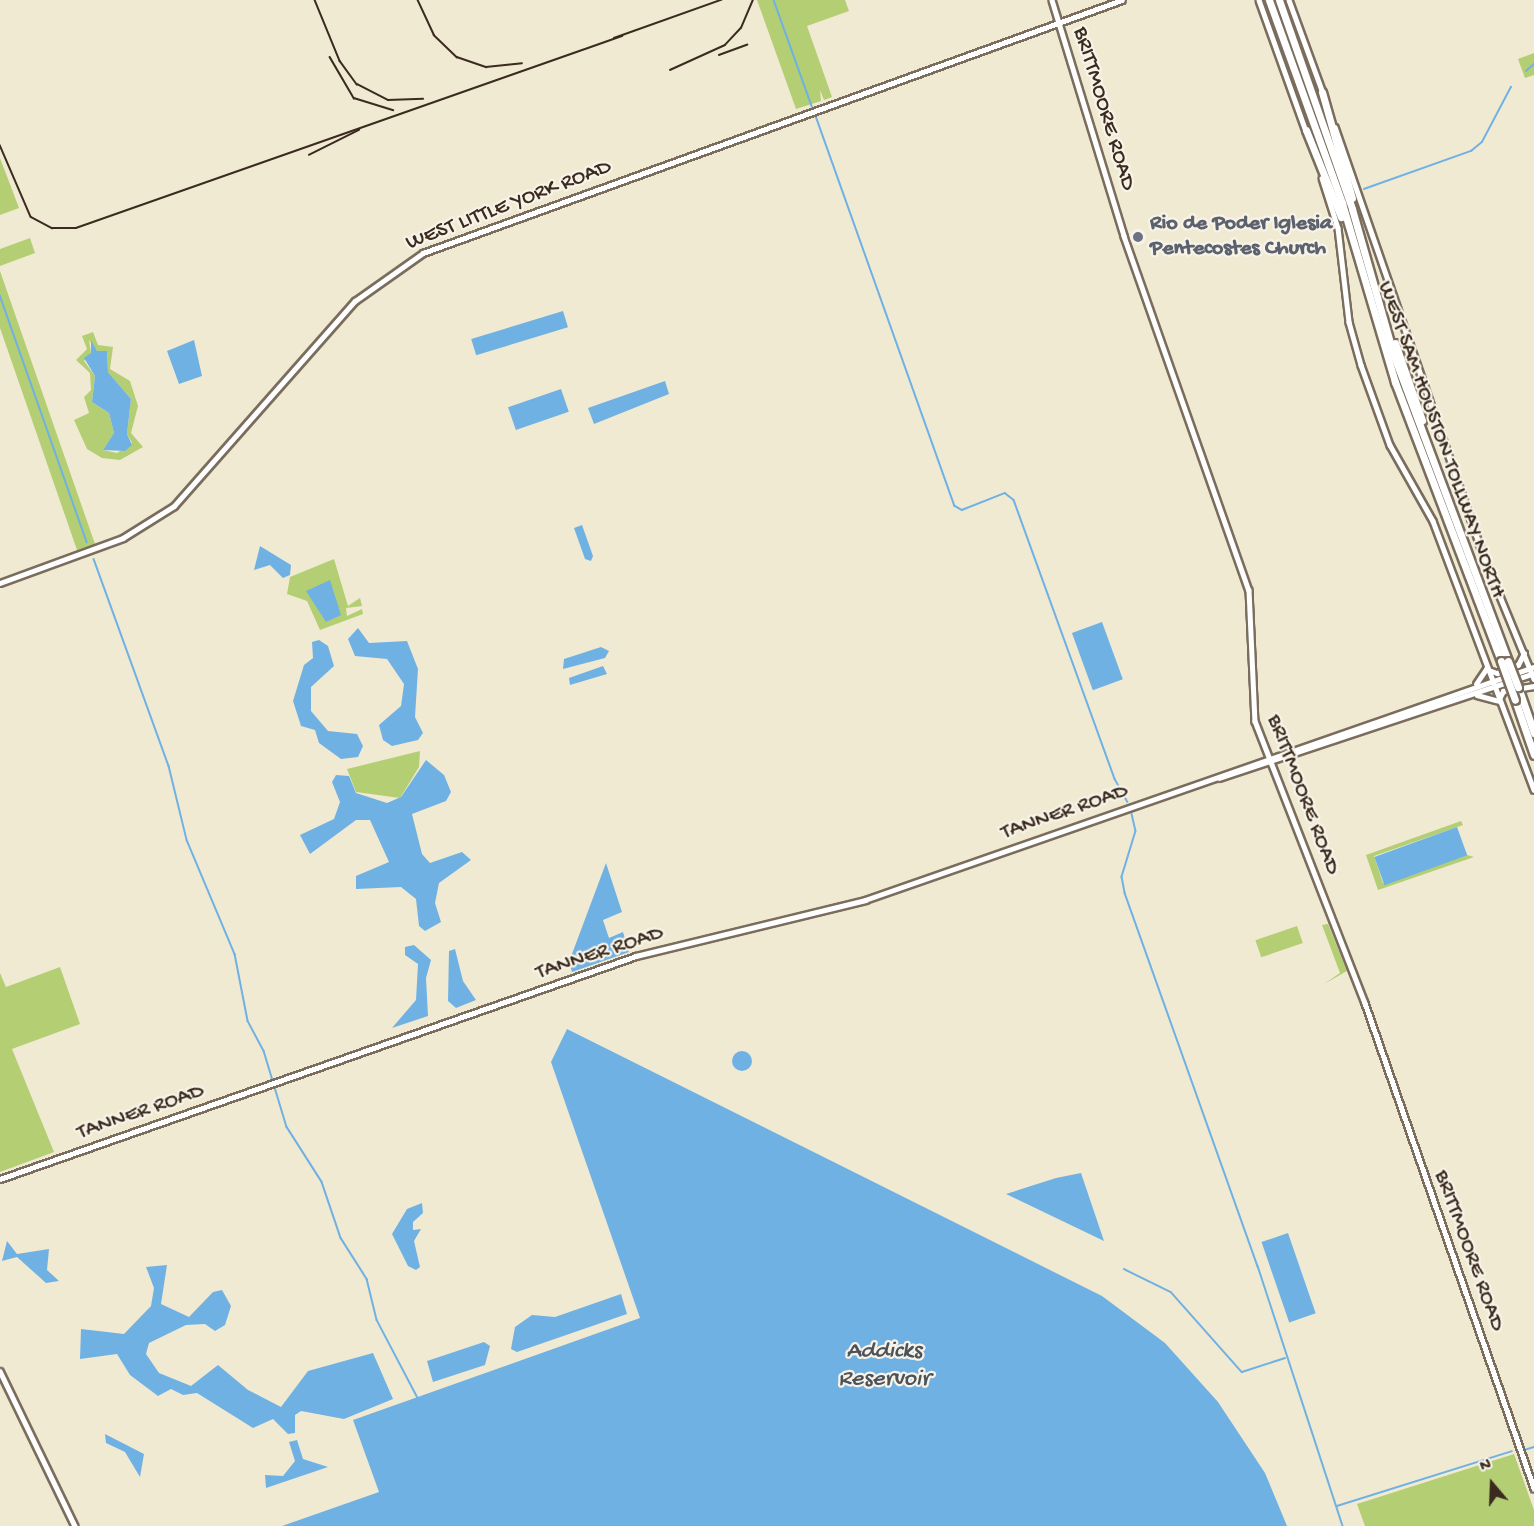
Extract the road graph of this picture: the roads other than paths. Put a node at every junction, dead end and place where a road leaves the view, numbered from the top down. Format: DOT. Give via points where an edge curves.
graph roads {
  1 [pos="1052,0"];
  2 [pos="1122,0"];
  3 [pos="1259,0"];
  4 [pos="1269,0"];
  5 [pos="1279,0"];
  6 [pos="1290,0"];
  7 [pos="1060,23"];
  8 [pos="1323,92"];
  9 [pos="1306,130"];
  10 [pos="1352,209"];
  11 [pos="1364,284"];
  12 [pos="1379,302"];
  13 [pos="1468,548"];
  14 [pos="0,583"];
  15 [pos="1524,650"];
  16 [pos="1505,661"];
  17 [pos="1534,662"];
  18 [pos="1486,669"];
  19 [pos="1533,672"];
  20 [pos="1491,684"];
  21 [pos="1534,686"];
  22 [pos="1463,691"];
  23 [pos="1454,700"];
  24 [pos="1498,704"];
  25 [pos="1534,733"];
  26 [pos="1534,755"];
  27 [pos="1270,760"];
  28 [pos="1534,790"];
  29 [pos="0,1179"];
  30 [pos="0,1371"];
  31 [pos="1534,1488"];
  32 [pos="75,1526"];
  1 -- 7 [label="main road, BRITTMOORE ROAD"];
  2 -- 7 [label="main road, WEST LITTLE YORK ROAD"];
  3 -- 9 [label="main road"];
  4 -- 11 [label="highway, WEST SAM HOUSTON TOLLWAY NORTH" via="1342,203"];
  5 -- 10 [label="highway, WEST SAM HOUSTON TOLLWAY NORTH"];
  6 -- 8 [label="main road"];
  7 -- 14 [label="main road, WEST LITTLE YORK ROAD" via="423,253 355,301 174,506 123,538"];
  7 -- 27 [label="main road, BRITTMOORE ROAD" via="1124,236 1247,583 1253,611 1252,707"];
  8 -- 10 [label="highway"];
  8 -- 15 [label="main road" via="1483,555"];
  9 -- 11 [label="highway"];
  9 -- 18 [label="main road" via="1338,228 1358,355 1389,442 1437,530"];
  10 -- 12 [label="highway, WEST SAM HOUSTON TOLLWAY NORTH"];
  11 -- 16 [label="highway, WEST SAM HOUSTON TOLLWAY NORTH" via="1395,382"];
  12 -- 13 [label="highway"];
  12 -- 13 [label="highway, WEST SAM HOUSTON TOLLWAY NORTH"];
  13 -- 16 [label="highway, WEST SAM HOUSTON TOLLWAY NORTH"];
  15 -- 17 [label="main road"];
  15 -- 18 [label="main road" via="1518,665 1497,673"];
  15 -- 19 [label="main road"];
  16 -- 25 [label="highway, WEST SAM HOUSTON TOLLWAY NORTH, bridge"];
  16 -- 26 [label="highway, WEST SAM HOUSTON TOLLWAY NORTH, bridge"];
  18 -- 20 [label="main road"];
  18 -- 22 [label="main road" via="1478,684"];
  19 -- 20 [label="main road, TANNER ROAD"];
  20 -- 22 [label="main road, TANNER ROAD"];
  20 -- 23 [label="main road, TANNER ROAD"];
  20 -- 24 [label="main road"];
  21 -- 24 [label="main road" via="1503,691"];
  22 -- 27 [label="main road, TANNER ROAD"];
  23 -- 24 [label="main road" via="1486,694"];
  23 -- 27 [label="main road, TANNER ROAD"];
  24 -- 28 [label="main road"];
  27 -- 29 [label="main road, TANNER ROAD" via="865,900 634,957"];
  27 -- 31 [label="main road, BRITTMOORE ROAD" via="1365,1003"];
  30 -- 32 [label="main road"];
}
